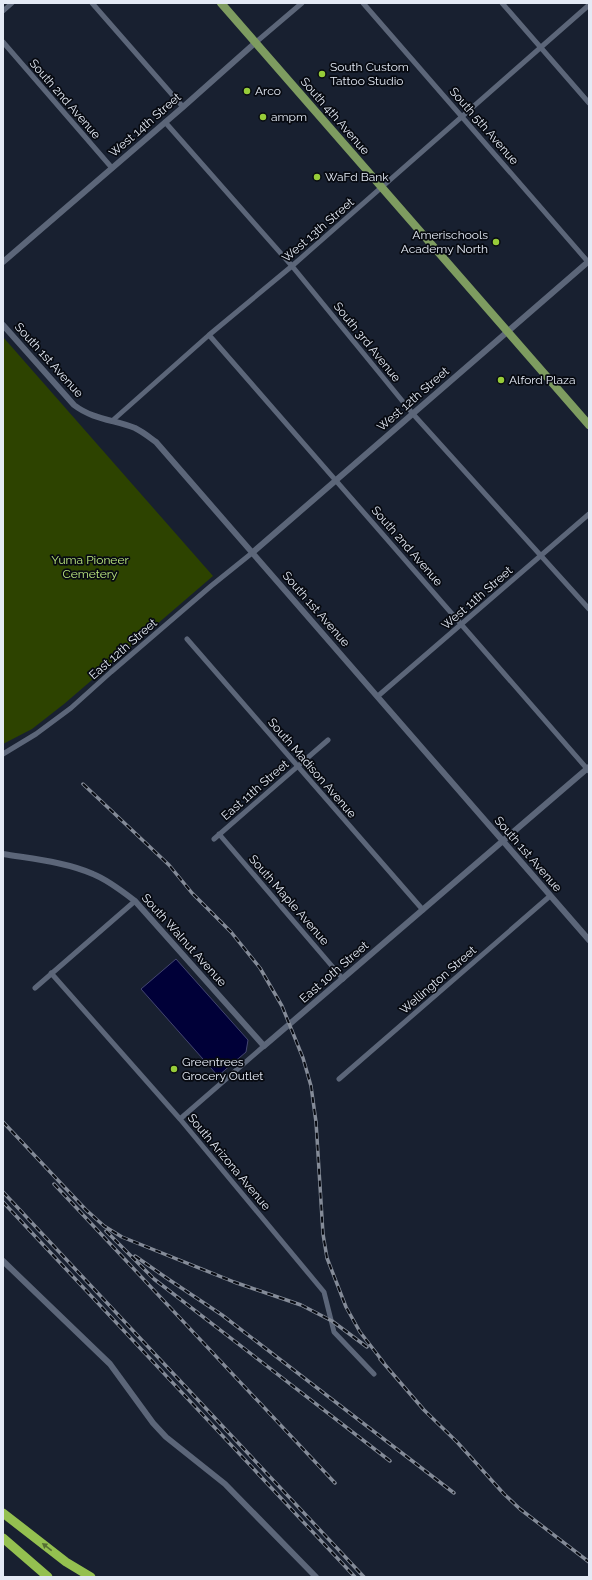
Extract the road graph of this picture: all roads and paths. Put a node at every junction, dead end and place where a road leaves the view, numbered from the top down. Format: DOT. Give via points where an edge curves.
graph roads {
  1 [pos="12,3"];
  2 [pos="92,3"];
  3 [pos="221,3"];
  4 [pos="302,3"];
  5 [pos="363,3"];
  6 [pos="502,3"];
  7 [pos="589,5"];
  8 [pos="3,11"];
  9 [pos="3,42"];
  10 [pos="256,42"];
  11 [pos="541,48"];
  12 [pos="589,103"];
  13 [pos="183,107"];
  14 [pos="462,117"];
  15 [pos="165,122"];
  16 [pos="112,168"];
  17 [pos="381,187"];
  18 [pos="3,262"];
  19 [pos="589,262"];
  20 [pos="292,266"];
  21 [pos="3,325"];
  22 [pos="508,332"];
  23 [pos="209,335"];
  24 [pos="413,414"];
  25 [pos="112,421"];
  26 [pos="589,425"];
  27 [pos="336,480"];
  28 [pos="589,514"];
  29 [pos="252,553"];
  30 [pos="542,555"];
  31 [pos="589,609"];
  32 [pos="462,624"];
  33 [pos="187,639"];
  34 [pos="378,696"];
  35 [pos="328,740"];
  36 [pos="3,754"];
  37 [pos="298,767"];
  38 [pos="588,769"];
  39 [pos="219,834"];
  40 [pos="214,839"];
  41 [pos="503,841"];
  42 [pos="3,854"];
  43 [pos="550,896"];
  44 [pos="135,901"];
  45 [pos="423,910"];
  46 [pos="589,940"];
  47 [pos="51,973"];
  48 [pos="343,979"];
  49 [pos="35,988"];
  50 [pos="264,1046"];
  51 [pos="339,1079"];
  52 [pos="180,1119"];
  53 [pos="3,1261"];
  54 [pos="374,1374"];
  55 [pos="3,1513"];
  56 [pos="3,1538"];
  57 [pos="66,1562"];
  58 [pos="48,1577"];
  59 [pos="84,1577"];
  60 [pos="91,1577"];
  61 [pos="316,1577"];
  1 -- 8 [label="street"];
  2 -- 13 [label="street"];
  3 -- 10 [label="main road, South 4th Avenue"];
  4 -- 10 [label="street, West 14th Street"];
  5 -- 14 [label="street, South 5th Avenue"];
  6 -- 11 [label="street"];
  7 -- 11 [label="street, West 13th Street"];
  9 -- 16 [label="street, South 2nd Avenue"];
  10 -- 13 [label="street, West 14th Street"];
  10 -- 17 [label="main road, South 4th Avenue"];
  11 -- 12 [label="street"];
  11 -- 14 [label="street, West 13th Street"];
  13 -- 15 [label="street, West 14th Street"];
  14 -- 17 [label="street, West 13th Street"];
  14 -- 19 [label="street, South 5th Avenue"];
  15 -- 16 [label="street, West 14th Street"];
  15 -- 20 [label="street, South 3rd Avenue"];
  16 -- 18 [label="street, West 14th Street"];
  17 -- 20 [label="street, West 13th Street"];
  17 -- 22 [label="main road, South 4th Avenue"];
  19 -- 22 [label="street, West 12th Street"];
  20 -- 23 [label="street, West 13th Street"];
  20 -- 24 [label="street, South 3rd Avenue"];
  21 -- 25 [label="street, South 1st Avenue" via="74,405 93,417"];
  22 -- 24 [label="street, West 12th Street"];
  22 -- 26 [label="main road, South 4th Avenue"];
  23 -- 25 [label="street, West 13th Street"];
  23 -- 27 [label="street, South 2nd Avenue"];
  24 -- 27 [label="street, West 12th Street"];
  24 -- 30 [label="street, South 3rd Avenue"];
  25 -- 29 [label="street, South 1st Avenue" via="136,429 156,442"];
  27 -- 29 [label="street, West 12th Street"];
  27 -- 32 [label="street, South 2nd Avenue"];
  28 -- 30 [label="street, West 11th Street"];
  29 -- 34 [label="street, South 1st Avenue"];
  29 -- 36 [label="street, East 12th Street" via="71,708"];
  30 -- 31 [label="street, South 3rd Avenue"];
  30 -- 32 [label="street, West 11th Street"];
  32 -- 34 [label="street, West 11th Street"];
  32 -- 38 [label="street, South 2nd Avenue"];
  33 -- 37 [label="street, South Madison Avenue"];
  34 -- 41 [label="street, South 1st Avenue"];
  35 -- 37 [label="street, East 11th Street"];
  37 -- 39 [label="street, East 11th Street"];
  37 -- 45 [label="street, South Madison Avenue"];
  38 -- 41 [label="street, East 10th Street"];
  39 -- 40 [label="street, East 11th Street"];
  39 -- 48 [label="street, South Maple Avenue"];
  41 -- 43 [label="street, South 1st Avenue"];
  41 -- 45 [label="street, East 10th Street"];
  42 -- 44 [label="street, South Walnut Avenue" via="54,863 94,874"];
  43 -- 46 [label="street, South 1st Avenue"];
  43 -- 51 [label="street, Wellington Street"];
  44 -- 47 [label="street"];
  44 -- 50 [label="street, South Walnut Avenue"];
  45 -- 48 [label="street, East 10th Street"];
  47 -- 49 [label="street"];
  47 -- 52 [label="street, South Arizona Avenue"];
  48 -- 50 [label="street, East 10th Street"];
  50 -- 52 [label="street, East 10th Street"];
  52 -- 54 [label="street, South Arizona Avenue" via="324,1292 334,1332"];
  53 -- 61 [label="street" via="110,1364 166,1437 225,1484"];
  57 -- 55 [label="highway, one-way"];
  56 -- 58 [label="highway"];
  57 -- 59 [label="highway"];
  57 -- 60 [label="highway"];
}
